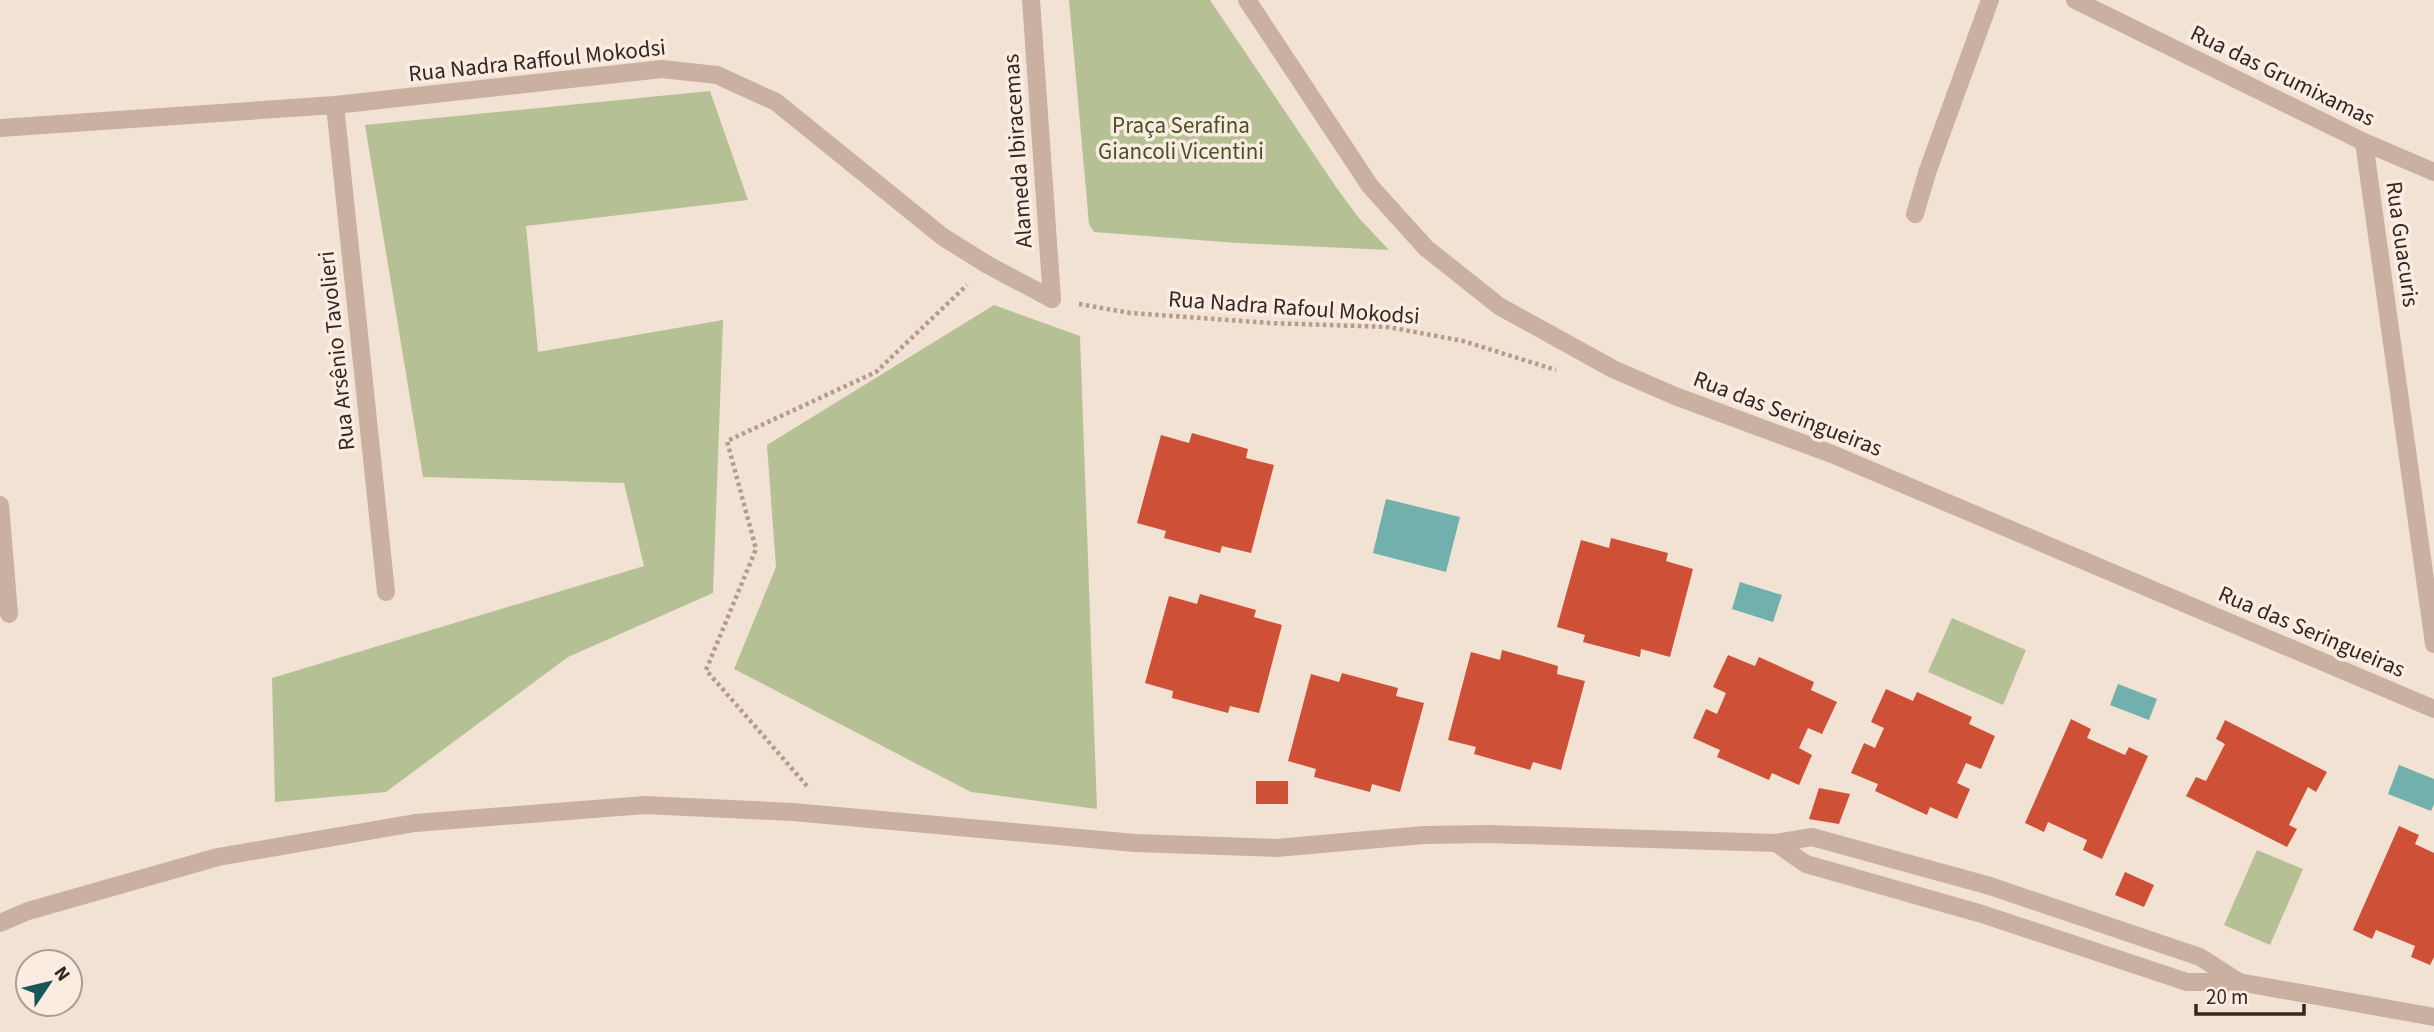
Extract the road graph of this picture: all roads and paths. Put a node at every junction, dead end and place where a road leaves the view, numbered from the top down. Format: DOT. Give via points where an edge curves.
graph roads {
  1 [pos="1031,0"];
  2 [pos="1247,0"];
  3 [pos="1990,0"];
  4 [pos="2075,0"];
  5 [pos="335,105"];
  6 [pos="0,128"];
  7 [pos="2364,142"];
  8 [pos="2434,172"];
  9 [pos="1915,214"];
  10 [pos="988,265"];
  11 [pos="1052,299"];
  12 [pos="1561,371"];
  13 [pos="0,505"];
  14 [pos="386,592"];
  15 [pos="9,614"];
  16 [pos="2434,644"];
  17 [pos="2434,709"];
  18 [pos="832,815"];
  19 [pos="1776,843"];
  20 [pos="1990,886"];
  21 [pos="1982,914"];
  22 [pos="0,923"];
  23 [pos="2239,982"];
  24 [pos="2434,1017"];
  1 -- 11 [label="street, Alameda Ibiracemas"];
  2 -- 17 [label="street, Rua das Seringueiras" via="1370,186 1426,248 1499,306 1613,369 1832,454"];
  3 -- 9 [label="street"];
  4 -- 7 [label="street, Rua das Grumixamas"];
  5 -- 6 [label="street, Rua Nadra Raffoul Mokodsi"];
  5 -- 10 [label="street, Rua Nadra Raffoul Mokodsi" via="662,69 717,75 776,102 943,237"];
  5 -- 14 [label="street, Rua Arsênio Tavolieri"];
  7 -- 8 [label="street, Rua das Grumixamas"];
  7 -- 16 [label="street, Rua Guacuris"];
  10 -- 11 [label="street, Rua Nadra Raffoul Mokodsi"];
  10 -- 18 [label="path" via="876,372 727,441 756,548 706,670"];
  11 -- 12 [label="path, Rua Nadra Rafoul Mokodsi" via="1130,313 1388,327 1463,341"];
  13 -- 15 [label="street"];
  18 -- 19 [label="street" via="1135,844 1263,848 1489,834"];
  18 -- 22 [label="street" via="645,806 415,823 218,857"];
  19 -- 20 [label="street" via="1812,837"];
  19 -- 21 [label="street" via="1806,864"];
  20 -- 21 [label="street"];
  20 -- 23 [label="street" via="2200,957"];
  21 -- 23 [label="street" via="2187,982"];
  23 -- 24 [label="street"];
}
